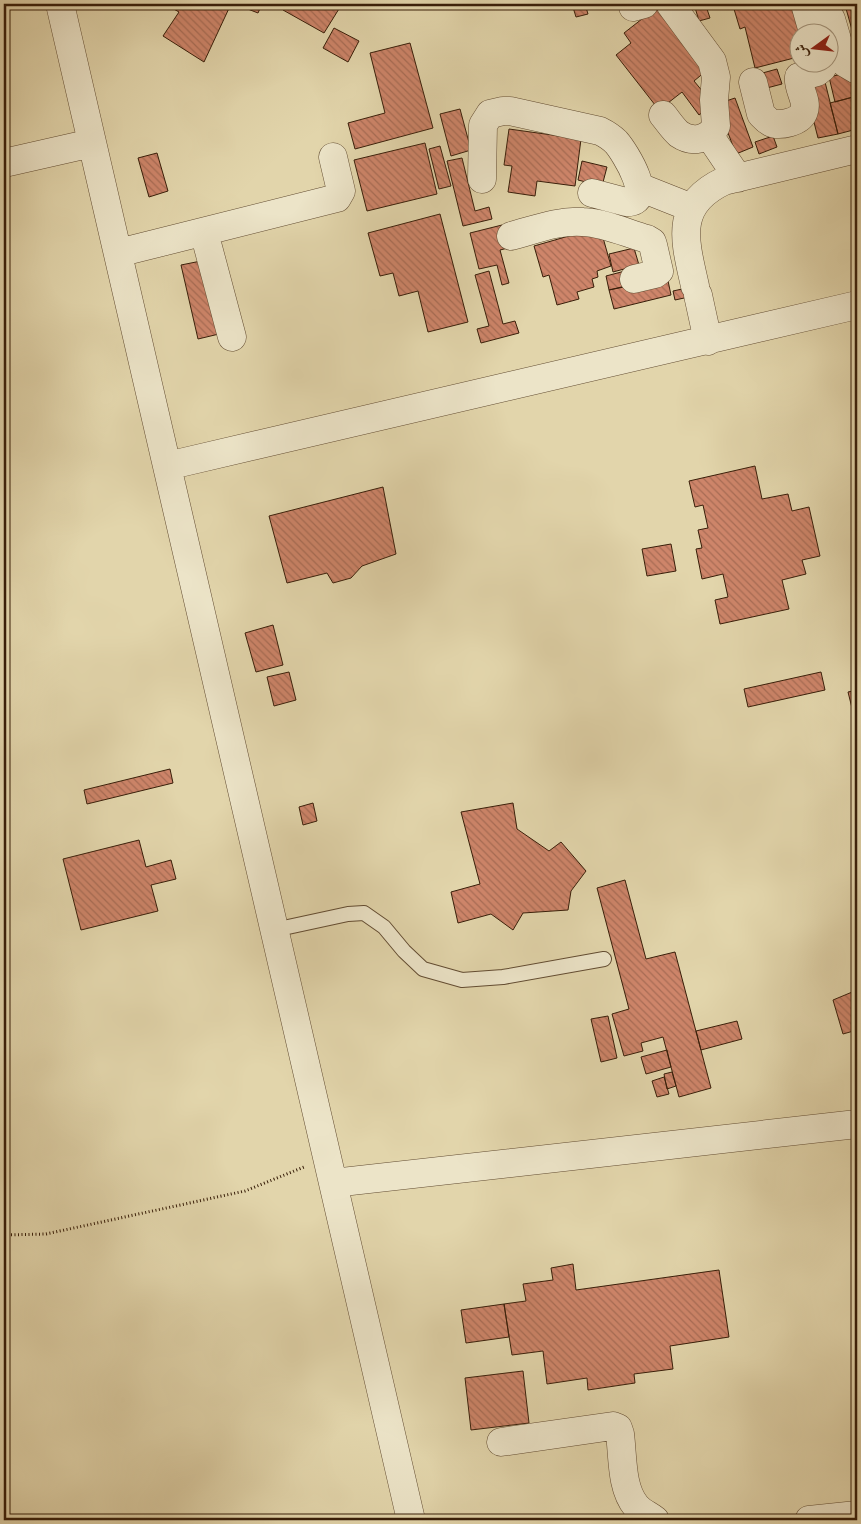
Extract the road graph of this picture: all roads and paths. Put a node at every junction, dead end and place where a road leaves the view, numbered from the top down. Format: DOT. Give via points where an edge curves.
graph roads {
  1 [pos="60,4"];
  2 [pos="670,4"];
  3 [pos="805,4"];
  4 [pos="819,22"];
  5 [pos="838,52"];
  6 [pos="857,70"];
  7 [pos="817,72"];
  8 [pos="752,82"];
  9 [pos="663,115"];
  10 [pos="786,123"];
  11 [pos="709,135"];
  12 [pos="92,143"];
  13 [pos="857,149"];
  14 [pos="333,157"];
  15 [pos="4,163"];
  16 [pos="797,164"];
  17 [pos="738,178"];
  18 [pos="482,179"];
  19 [pos="639,187"];
  20 [pos="592,193"];
  21 [pos="692,208"];
  22 [pos="204,232"];
  23 [pos="511,236"];
  24 [pos="687,249"];
  25 [pos="118,252"];
  26 [pos="656,256"];
  27 [pos="634,279"];
  28 [pos="857,305"];
  29 [pos="232,337"];
  30 [pos="708,341"];
  31 [pos="167,466"];
  32 [pos="274,930"];
  33 [pos="604,959"];
  34 [pos="857,1124"];
  35 [pos="327,1156"];
  36 [pos="332,1183"];
  37 [pos="4,1235"];
  38 [pos="501,1442"];
  39 [pos="857,1515"];
  40 [pos="411,1520"];
  41 [pos="655,1520"];
  42 [pos="814,1520"];
  1 -- 12 [label="street"];
  2 -- 11 [label="street" via="708,54 715,69 717,119"];
  3 -- 4 [label="street"];
  5 -- 6 [label="street" via="845,63"];
  7 -- 10 [label="street" via="800,77 804,112 797,120"];
  8 -- 10 [label="street" via="761,114 775,124"];
  9 -- 11 [label="street" via="685,137 701,139"];
  10 -- 16 [label="street"];
  11 -- 17 [label="street"];
  12 -- 15 [label="street"];
  12 -- 25 [label="street"];
  13 -- 16 [label="street"];
  14 -- 22 [label="street" via="341,191 337,198"];
  16 -- 17 [label="street"];
  17 -- 21 [label="street" via="711,187"];
  18 -- 19 [label="street" via="483,125 490,114 503,111 606,134 621,148"];
  19 -- 20 [label="street" via="638,197 630,202"];
  19 -- 21 [label="street"];
  21 -- 24 [label="street" via="685,235"];
  22 -- 25 [label="street"];
  22 -- 29 [label="street"];
  23 -- 26 [label="street" via="563,223 593,223 650,240"];
  24 -- 26 [label="street"];
  24 -- 30 [label="street"];
  25 -- 31 [label="street"];
  26 -- 27 [label="street" via="658,273"];
  28 -- 30 [label="street"];
  30 -- 31 [label="street"];
  31 -- 32 [label="street"];
  32 -- 33 [label="lane" via="364,913 384,927 422,970 462,980 503,977"];
  32 -- 35 [label="street"];
  34 -- 36 [label="street"];
  35 -- 36 [label="street"];
  35 -- 37 [label="path" via="244,1190 46,1234"];
  36 -- 40 [label="street"];
  38 -- 41 [label="street" via="613,1426 618,1428 630,1497"];
  39 -- 42 [label="street"];
}
